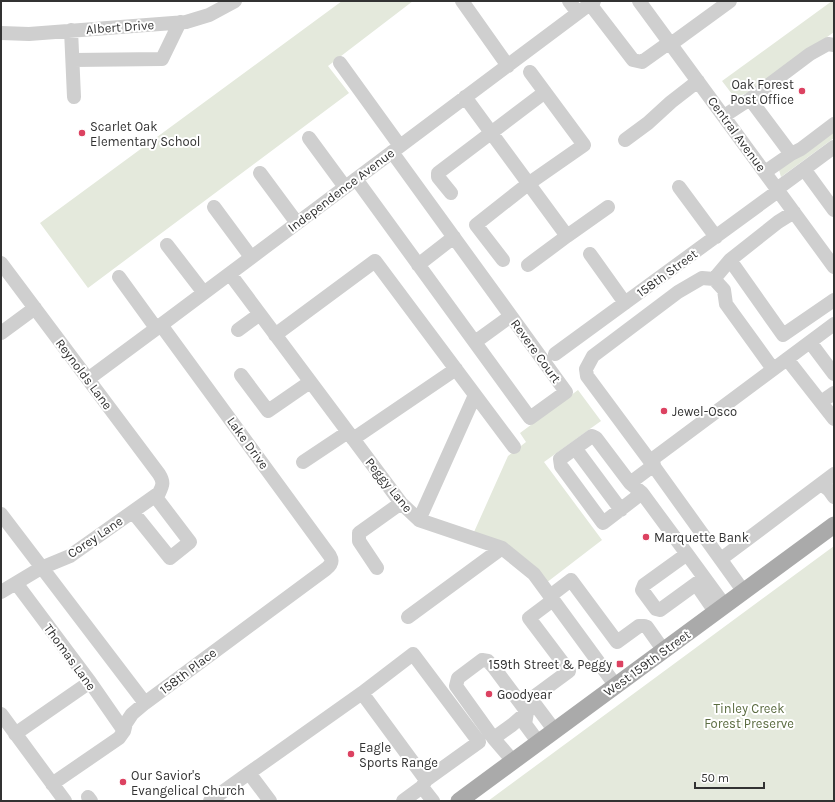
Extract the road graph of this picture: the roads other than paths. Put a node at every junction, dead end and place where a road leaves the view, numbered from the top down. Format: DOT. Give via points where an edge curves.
graph roads {
  1 [pos="235,1"];
  2 [pos="462,1"];
  3 [pos="569,1"];
  4 [pos="639,1"];
  5 [pos="730,1"];
  6 [pos="592,2"];
  7 [pos="578,13"];
  8 [pos="180,22"];
  9 [pos="71,30"];
  10 [pos="1,33"];
  11 [pos="670,43"];
  12 [pos="834,45"];
  13 [pos="73,60"];
  14 [pos="340,63"];
  15 [pos="508,66"];
  16 [pos="530,72"];
  17 [pos="698,81"];
  18 [pos="545,92"];
  19 [pos="74,97"];
  20 [pos="465,97"];
  21 [pos="750,99"];
  22 [pos="724,116"];
  23 [pos="834,124"];
  24 [pos="491,133"];
  25 [pos="309,138"];
  26 [pos="625,140"];
  27 [pos="834,147"];
  28 [pos="396,149"];
  29 [pos="791,154"];
  30 [pos="804,169"];
  31 [pos="764,172"];
  32 [pos="260,173"];
  33 [pos="350,183"];
  34 [pos="528,184"];
  35 [pos="679,187"];
  36 [pos="778,190"];
  37 [pos="450,193"];
  38 [pos="214,207"];
  39 [pos="608,207"];
  40 [pos="834,210"];
  41 [pos="794,212"];
  42 [pos="297,223"];
  43 [pos="567,236"];
  44 [pos="454,237"];
  45 [pos="716,237"];
  46 [pos="167,245"];
  47 [pos="590,254"];
  48 [pos="251,257"];
  49 [pos="503,260"];
  50 [pos="730,260"];
  51 [pos="1,263"];
  52 [pos="418,265"];
  53 [pos="528,265"];
  54 [pos="834,267"];
  55 [pos="230,274"];
  56 [pos="119,277"];
  57 [pos="714,279"];
  58 [pos="204,293"];
  59 [pos="834,300"];
  60 [pos="625,303"];
  61 [pos="35,308"];
  62 [pos="260,314"];
  63 [pos="511,316"];
  64 [pos="159,327"];
  65 [pos="833,327"];
  66 [pos="238,330"];
  67 [pos="1,334"];
  68 [pos="275,335"];
  69 [pos="475,342"];
  70 [pos="810,342"];
  71 [pos="555,354"];
  72 [pos="787,359"];
  73 [pos="456,369"];
  74 [pos="773,369"];
  75 [pos="834,374"];
  76 [pos="241,375"];
  77 [pos="88,379"];
  78 [pos="310,382"];
  79 [pos="834,393"];
  80 [pos="475,395"];
  81 [pos="821,402"];
  82 [pos="834,419"];
  83 [pos="351,436"];
  84 [pos="514,447"];
  85 [pos="575,448"];
  86 [pos="303,462"];
  87 [pos="652,463"];
  88 [pos="834,474"];
  89 [pos="630,483"];
  90 [pos="821,484"];
  91 [pos="159,491"];
  92 [pos="642,493"];
  93 [pos="834,497"];
  94 [pos="401,503"];
  95 [pos="621,510"];
  96 [pos="133,512"];
  97 [pos="1,514"];
  98 [pos="419,520"];
  99 [pos="834,526"];
  100 [pos="502,548"];
  101 [pos="687,554"];
  102 [pos="720,559"];
  103 [pos="332,563"];
  104 [pos="41,568"];
  105 [pos="378,568"];
  106 [pos="700,581"];
  107 [pos="16,583"];
  108 [pos="1,592"];
  109 [pos="744,592"];
  110 [pos="551,598"];
  111 [pos="720,609"];
  112 [pos="408,617"];
  113 [pos="664,651"];
  114 [pos="90,682"];
  115 [pos="616,686"];
  116 [pos="362,693"];
  117 [pos="145,703"];
  118 [pos="527,712"];
  119 [pos="1,714"];
  120 [pos="9,731"];
  121 [pos="124,731"];
  122 [pos="555,731"];
  123 [pos="494,738"];
  124 [pos="539,743"];
  125 [pos="513,761"];
  126 [pos="249,773"];
  127 [pos="52,784"];
  128 [pos="424,784"];
  129 [pos="65,801"];
  130 [pos="210,801"];
  131 [pos="270,801"];
  132 [pos="403,801"];
  133 [pos="432,801"];
  134 [pos="459,801"];
  1 -- 8 [label="street, Albert Drive" via="209,15"];
  2 -- 15 [label="street"];
  3 -- 7 [label="street"];
  4 -- 11 [label="street, Central Avenue"];
  5 -- 11 [label="street"];
  6 -- 7 [label="street, Independence Avenue"];
  6 -- 11 [label="street" via="633,60 642,62"];
  7 -- 15 [label="street, Independence Avenue"];
  8 -- 9 [label="street, Albert Drive"];
  8 -- 13 [label="street" via="162,58"];
  9 -- 10 [label="street, Albert Drive" via="29,34"];
  9 -- 13 [label="street"];
  11 -- 17 [label="street, Central Avenue"];
  12 -- 21 [label="street" via="828,44 810,54"];
  13 -- 19 [label="street"];
  14 -- 28 [label="street, Revere Court"];
  15 -- 20 [label="street, Independence Avenue"];
  16 -- 18 [label="street"];
  17 -- 22 [label="street, Central Avenue"];
  17 -- 26 [label="street"];
  18 -- 24 [label="street"];
  18 -- 34 [label="street" via="584,145"];
  20 -- 24 [label="street"];
  20 -- 28 [label="street, Independence Avenue"];
  21 -- 22 [label="street"];
  21 -- 29 [label="street"];
  22 -- 31 [label="street, Central Avenue"];
  23 -- 29 [label="street"];
  24 -- 34 [label="street"];
  24 -- 37 [label="street" via="438,173 438,177"];
  25 -- 33 [label="street, Revere Court"];
  27 -- 30 [label="street, 158th Street"];
  28 -- 33 [label="street, Independence Avenue"];
  28 -- 44 [label="street, Revere Court"];
  29 -- 31 [label="street"];
  30 -- 36 [label="street, 158th Street"];
  30 -- 40 [label="street"];
  31 -- 36 [label="street, Central Avenue"];
  32 -- 42 [label="street"];
  33 -- 42 [label="street, Independence Avenue"];
  33 -- 52 [label="street, Revere Court"];
  34 -- 43 [label="street"];
  34 -- 49 [label="street" via="476,225"];
  35 -- 45 [label="street"];
  36 -- 41 [label="street, Central Avenue"];
  36 -- 45 [label="street, 158th Street"];
  38 -- 48 [label="street"];
  39 -- 43 [label="street"];
  41 -- 50 [label="street"];
  41 -- 54 [label="street, Central Avenue"];
  42 -- 48 [label="street, Independence Avenue"];
  43 -- 53 [label="street"];
  44 -- 52 [label="street"];
  44 -- 63 [label="street, Revere Court"];
  45 -- 60 [label="street, 158th Street"];
  46 -- 58 [label="street"];
  47 -- 60 [label="street"];
  48 -- 55 [label="street, Independence Avenue"];
  50 -- 57 [label="street"];
  50 -- 59 [label="street" via="783,335"];
  51 -- 61 [label="street, Reynolds Lane"];
  52 -- 69 [label="street, Revere Court"];
  55 -- 58 [label="street, Independence Avenue"];
  55 -- 62 [label="street, Peggy Lane"];
  56 -- 64 [label="street, Lake Drive"];
  57 -- 74 [label="street" via="724,290 726,304"];
  57 -- 87 [label="street" via="702,278 678,292 593,356 586,369 587,376"];
  58 -- 64 [label="street, Independence Avenue"];
  60 -- 71 [label="street, 158th Street"];
  61 -- 67 [label="street"];
  61 -- 77 [label="street, Reynolds Lane"];
  62 -- 66 [label="street"];
  62 -- 68 [label="street, Peggy Lane"];
  63 -- 69 [label="street"];
  63 -- 69 [label="street, Revere Court" via="566,392 530,418"];
  64 -- 77 [label="street, Independence Avenue"];
  64 -- 103 [label="street, Lake Drive" via="330,556"];
  65 -- 70 [label="street"];
  68 -- 73 [label="street" via="375,262"];
  68 -- 78 [label="street, Peggy Lane"];
  70 -- 72 [label="street"];
  70 -- 75 [label="street"];
  72 -- 74 [label="street"];
  72 -- 81 [label="street"];
  73 -- 80 [label="street"];
  73 -- 83 [label="street"];
  74 -- 87 [label="street"];
  76 -- 78 [label="street" via="268,411"];
  77 -- 91 [label="street, Reynolds Lane" via="159,474 162,480"];
  78 -- 83 [label="street, Peggy Lane"];
  79 -- 81 [label="street"];
  80 -- 84 [label="street"];
  80 -- 98 [label="street"];
  81 -- 82 [label="street"];
  83 -- 86 [label="street"];
  83 -- 94 [label="street, Peggy Lane"];
  85 -- 89 [label="street" via="592,436 596,438"];
  85 -- 95 [label="street"];
  85 -- 95 [label="street" via="560,459 561,466 602,523"];
  87 -- 89 [label="street"];
  87 -- 102 [label="street"];
  88 -- 90 [label="street"];
  89 -- 92 [label="street"];
  90 -- 93 [label="street"];
  90 -- 102 [label="street"];
  91 -- 96 [label="street, Corey Lane"];
  91 -- 96 [label="street, Reynolds Lane" via="190,542 170,558"];
  92 -- 95 [label="street"];
  92 -- 101 [label="street"];
  94 -- 98 [label="street, Peggy Lane"];
  94 -- 105 [label="street" via="359,533 359,541"];
  96 -- 104 [label="street, Corey Lane" via="70,556"];
  97 -- 104 [label="street"];
  98 -- 100 [label="street, Peggy Lane"];
  99 -- 109 [label="main road, West 159th Street"];
  100 -- 110 [label="street, Peggy Lane" via="534,574"];
  100 -- 112 [label="street"];
  101 -- 106 [label="street"];
  101 -- 106 [label="street" via="644,585 642,590 656,609 660,610"];
  102 -- 109 [label="street"];
  103 -- 117 [label="street, 158th Place"];
  104 -- 107 [label="street, Corey Lane"];
  104 -- 117 [label="street"];
  106 -- 111 [label="street"];
  107 -- 108 [label="street, Corey Lane"];
  107 -- 114 [label="street, Thomas Lane"];
  109 -- 111 [label="main road, West 159th Street"];
  110 -- 113 [label="street" via="571,580 617,642 639,626 644,626"];
  110 -- 115 [label="street, Peggy Lane"];
  110 -- 122 [label="street" via="529,618 568,671 531,699"];
  111 -- 113 [label="main road, West 159th Street"];
  113 -- 115 [label="main road, West 159th Street"];
  114 -- 120 [label="street"];
  114 -- 121 [label="street, Thomas Lane"];
  115 -- 122 [label="main road, West 159th Street"];
  116 -- 126 [label="street"];
  116 -- 128 [label="street"];
  116 -- 128 [label="street" via="413,654 479,742"];
  117 -- 121 [label="street, 158th Place" via="132,714"];
  118 -- 123 [label="street"];
  118 -- 123 [label="street" via="488,661 482,660 458,678 456,686"];
  118 -- 124 [label="street" via="524,724"];
  119 -- 120 [label="street"];
  120 -- 127 [label="street"];
  121 -- 127 [label="street, 158th Place" via="119,738"];
  122 -- 124 [label="main road, West 159th Street"];
  123 -- 125 [label="street"];
  124 -- 125 [label="main road, West 159th Street"];
  125 -- 134 [label="main road, West 159th Street"];
  126 -- 130 [label="street"];
  126 -- 131 [label="street"];
  127 -- 129 [label="street"];
  128 -- 132 [label="street"];
  128 -- 133 [label="street"];
}
